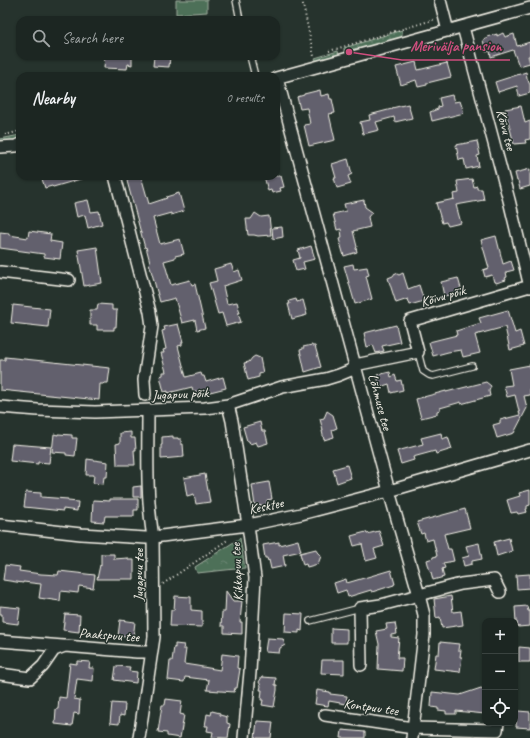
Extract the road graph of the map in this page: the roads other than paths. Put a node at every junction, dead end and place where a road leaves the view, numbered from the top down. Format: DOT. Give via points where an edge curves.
graph roads {
  1 [pos="236,0"];
  2 [pos="440,0"];
  3 [pos="530,8"];
  4 [pos="239,16"];
  5 [pos="463,27"];
  6 [pos="448,31"];
  7 [pos="251,60"];
  8 [pos="254,72"];
  9 [pos="280,77"];
  10 [pos="280,93"];
  11 [pos="16,145"];
  12 [pos="0,148"];
  13 [pos="116,180"];
  14 [pos="0,272"];
  15 [pos="69,280"];
  16 [pos="530,287"];
  17 [pos="418,352"];
  18 [pos="472,366"];
  19 [pos="355,367"];
  20 [pos="145,395"];
  21 [pos="228,405"];
  22 [pos="0,407"];
  23 [pos="148,411"];
  24 [pos="530,450"];
  25 [pos="389,492"];
  26 [pos="0,525"];
  27 [pos="248,525"];
  28 [pos="153,537"];
  29 [pos="500,592"];
  30 [pos="420,595"];
  31 [pos="360,608"];
  32 [pos="310,621"];
  33 [pos="0,641"];
  34 [pos="65,646"];
  35 [pos="152,652"];
  36 [pos="361,665"];
  37 [pos="0,674"];
  38 [pos="325,715"];
  39 [pos="498,726"];
  40 [pos="413,733"];
  41 [pos="139,738"];
  42 [pos="244,738"];
  1 -- 4 [label="lane"];
  2 -- 6 [label="street"];
  3 -- 5 [label="street"];
  5 -- 6 [label="street"];
  5 -- 16 [label="street, Kõivu tee"];
  6 -- 9 [label="street"];
  7 -- 8 [label="lane"];
  10 -- 19 [label="street, Lõhmuse tee"];
  11 -- 12 [label="street"];
  13 -- 20 [label="street" via="152,326 144,380"];
  14 -- 15 [label="street"];
  16 -- 17 [label="street, Kõivu põik" via="410,321"];
  17 -- 18 [label="lane" via="423,371 429,375"];
  17 -- 19 [label="street"];
  19 -- 21 [label="street, Jugapuu põik" via="326,379 282,387"];
  19 -- 25 [label="street, Lõhmuse tee"];
  21 -- 23 [label="street, Jugapuu põik"];
  21 -- 27 [label="street, Kikkapuu tee"];
  22 -- 23 [label="street, Jugapuu põik" via="95,412"];
  23 -- 28 [label="street, Jugapuu tee" via="148,476"];
  24 -- 25 [label="street, Kesktee"];
  25 -- 27 [label="street, Kesktee"];
  25 -- 30 [label="street, Lõhmuse tee"];
  26 -- 28 [label="street, Kesktee" via="82,534"];
  27 -- 28 [label="street, Kesktee"];
  27 -- 42 [label="street, Kikkapuu tee" via="255,578"];
  28 -- 35 [label="street, Jugapuu tee"];
  29 -- 30 [label="street" via="494,580 461,584"];
  30 -- 31 [label="street"];
  30 -- 40 [label="street, Lõhmuse tee" via="424,635"];
  31 -- 32 [label="lane"];
  31 -- 36 [label="street"];
  33 -- 34 [label="street, Paakspuu tee"];
  34 -- 35 [label="street, Paakspuu tee"];
  34 -- 37 [label="street, Paakspuu tee" via="54,650 43,666 30,678"];
  35 -- 41 [label="street, Jugapuu tee"];
  38 -- 40 [label="street, Kontpuu tee"];
  39 -- 40 [label="street, Kontpuu tee" via="497,730"];
}
